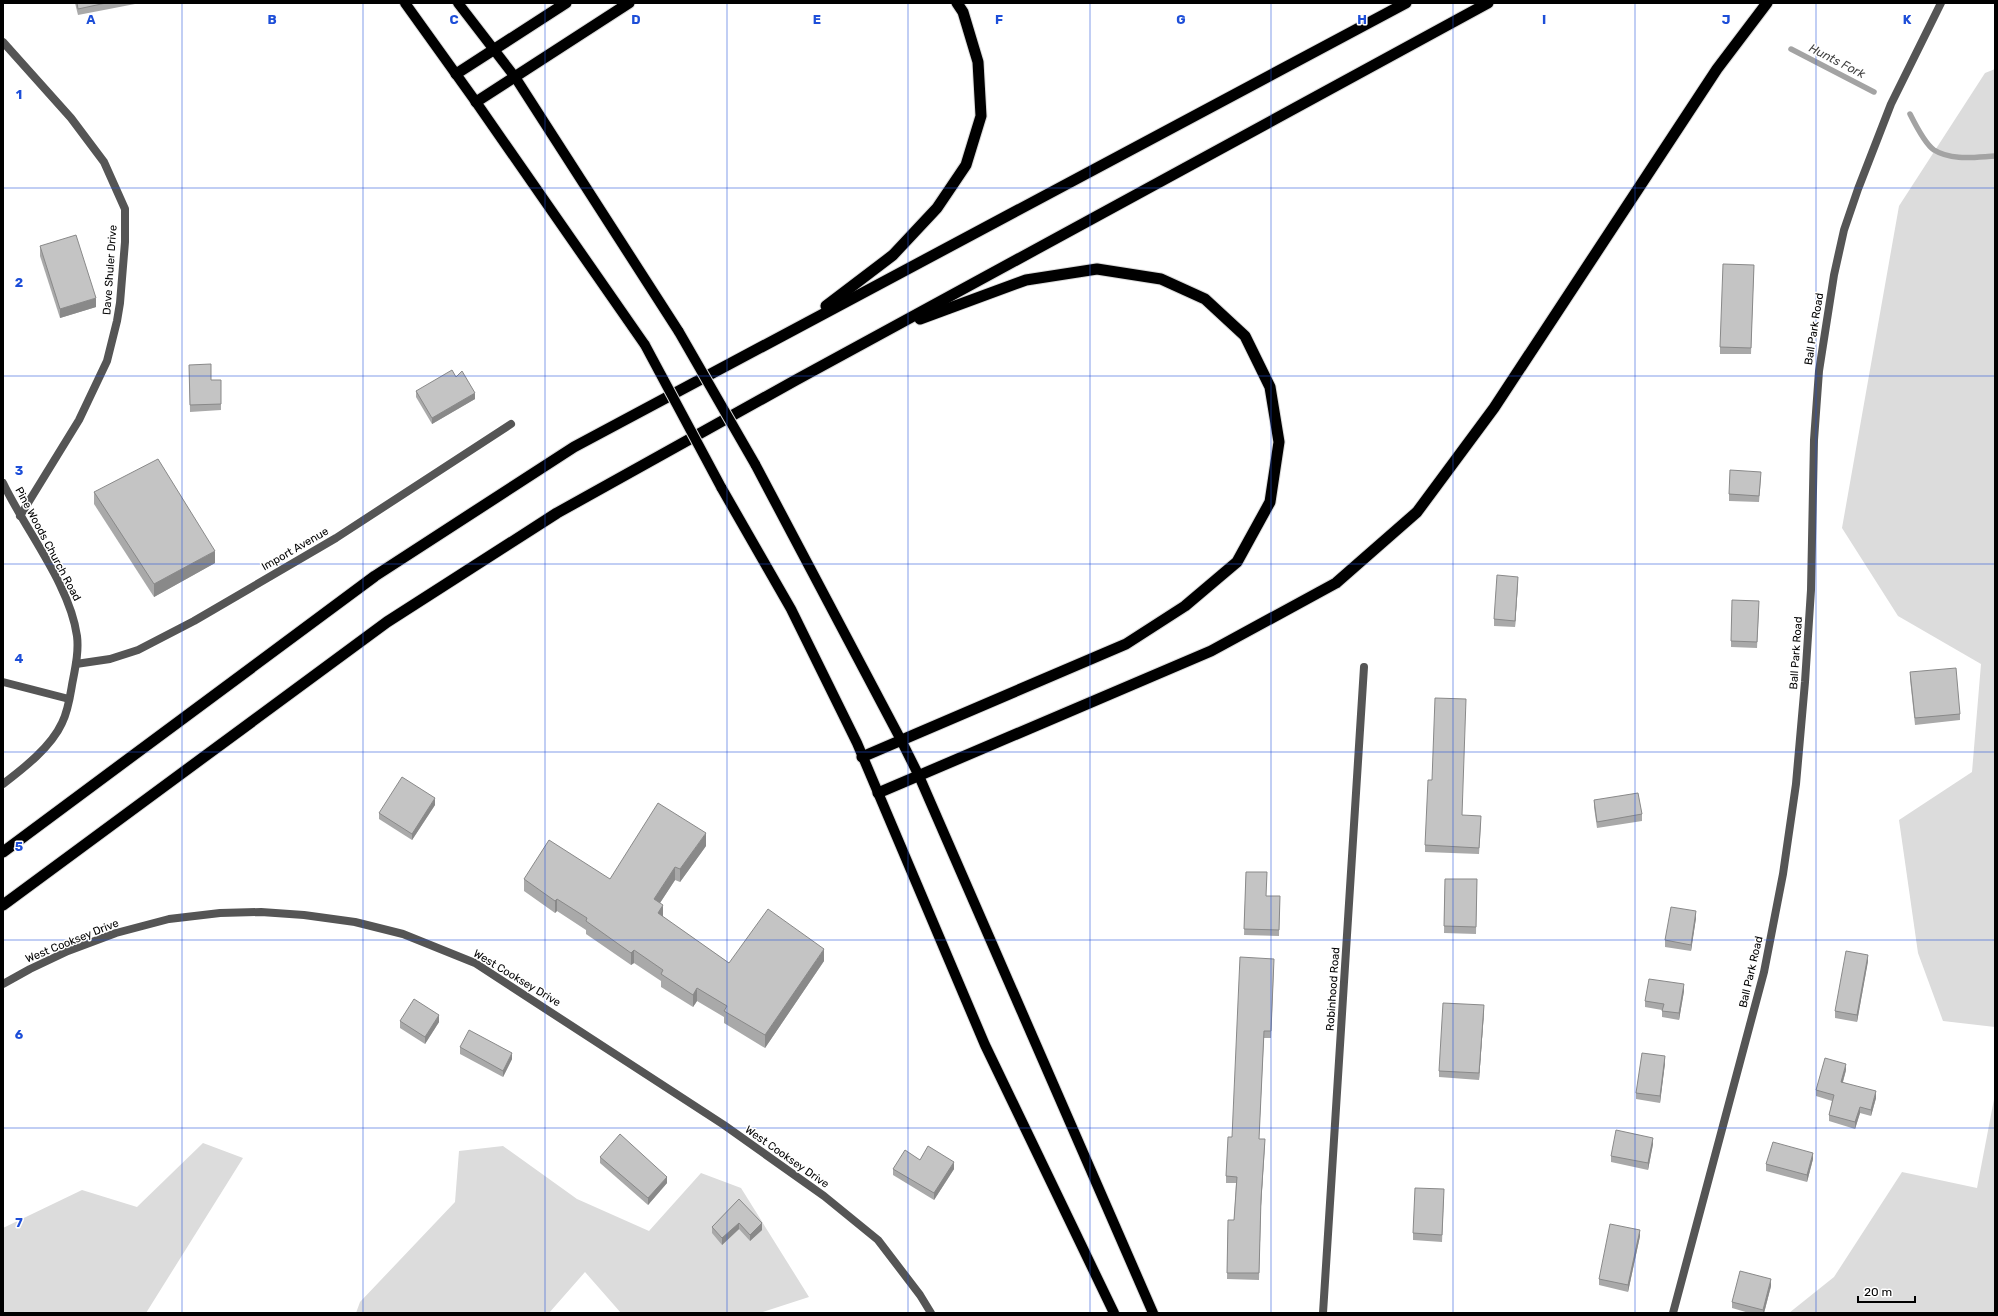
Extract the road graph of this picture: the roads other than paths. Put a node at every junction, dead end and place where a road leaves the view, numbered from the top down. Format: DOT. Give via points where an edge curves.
graph roads {
  1 [pos="405,3"];
  2 [pos="458,3"];
  3 [pos="566,3"];
  4 [pos="629,3"];
  5 [pos="957,3"];
  6 [pos="1406,3"];
  7 [pos="1488,3"];
  8 [pos="1767,3"];
  9 [pos="1941,3"];
  10 [pos="3,42"];
  11 [pos="493,50"];
  12 [pos="456,74"];
  13 [pos="515,77"];
  14 [pos="476,102"];
  15 [pos="800,326"];
  16 [pos="884,333"];
  17 [pos="511,424"];
  18 [pos="3,483"];
  19 [pos="20,516"];
  20 [pos="76,664"];
  21 [pos="1364,667"];
  22 [pos="3,682"];
  23 [pos="69,699"];
  24 [pos="901,740"];
  25 [pos="862,757"];
  26 [pos="919,776"];
  27 [pos="3,784"];
  28 [pos="878,793"];
  29 [pos="3,852"];
  30 [pos="3,905"];
  31 [pos="3,984"];
  32 [pos="931,1313"];
  33 [pos="1114,1313"];
  34 [pos="1153,1313"];
  35 [pos="1323,1313"];
  36 [pos="1673,1313"];
  1 -- 12 [label="main road"];
  2 -- 11 [label="main road"];
  3 -- 11 [label="highway"];
  4 -- 13 [label="highway"];
  5 -- 15 [label="highway" via="963,12 978,62 981,116 966,165 937,208 893,256"];
  6 -- 15 [label="highway"];
  7 -- 16 [label="highway"];
  8 -- 26 [label="highway" via="1717,69 1494,408 1417,512 1336,583 1211,651"];
  9 -- 36 [label="street, Ball Park Road" via="1891,104 1844,230 1834,275 1819,371 1805,682 1796,784 1783,874 1764,972"];
  10 -- 19 [label="street, Dave Shuler Drive" via="71,118 104,162 124,210 125,242 120,303 107,361 79,420"];
  11 -- 12 [label="highway"];
  11 -- 13 [label="main road"];
  12 -- 14 [label="main road"];
  13 -- 14 [label="highway"];
  13 -- 24 [label="main road, bridge" via="679,332 755,464"];
  14 -- 25 [label="main road, bridge" via="645,345 791,609"];
  15 -- 29 [label="highway" via="574,447 375,576"];
  16 -- 24 [label="highway" via="1026,280 1097,269 1161,279 1205,299 1245,336 1270,387 1279,442 1270,502 1237,562 1184,606 1126,644"];
  16 -- 30 [label="highway" via="558,513 387,622"];
  17 -- 20 [label="street, Import Avenue" via="336,538 194,621 138,650 110,659"];
  18 -- 19 [label="street, Pine Woods Church Road"];
  19 -- 20 [label="street, Pine Woods Church Road" via="58,582 72,614 77,638"];
  20 -- 23 [label="street, Pine Woods Church Road"];
  21 -- 35 [label="street, Robinhood Road"];
  22 -- 23 [label="street"];
  23 -- 27 [label="street, Pine Woods Church Road" via="57,733 45,748"];
  24 -- 25 [label="highway"];
  24 -- 26 [label="main road"];
  25 -- 28 [label="main road"];
  26 -- 28 [label="highway"];
  26 -- 34 [label="main road"];
  28 -- 33 [label="main road" via="985,1045"];
  31 -- 32 [label="street, West Cooksey Drive" via="75,949 116,933 169,919 220,913 262,912 355,922 403,934 475,964 724,1126 824,1196 878,1240"];
}
